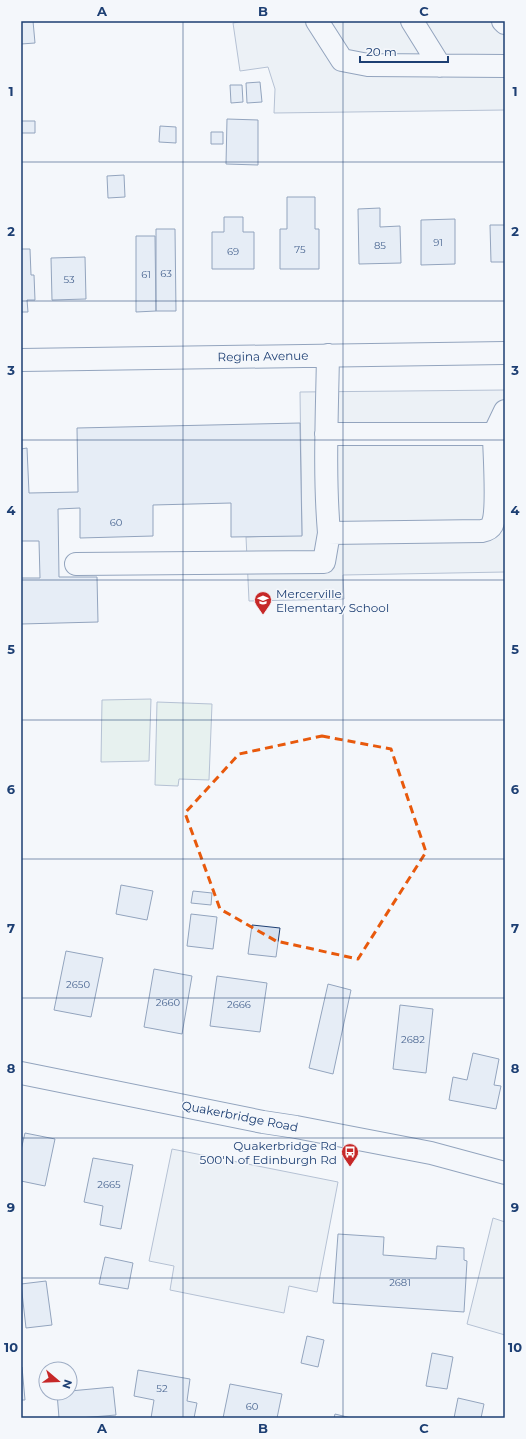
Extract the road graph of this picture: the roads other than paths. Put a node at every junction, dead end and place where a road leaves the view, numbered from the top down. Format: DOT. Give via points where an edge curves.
graph roads {
  1 [pos="317,21"];
  2 [pos="412,21"];
  3 [pos="440,66"];
  4 [pos="505,66"];
  5 [pos="505,353"];
  6 [pos="328,355"];
  7 [pos="21,360"];
  8 [pos="505,411"];
  9 [pos="326,434"];
  10 [pos="494,434"];
  11 [pos="329,533"];
  12 [pos="76,564"];
  13 [pos="21,1073"];
  14 [pos="505,1173"];
  1 -- 3 [label="main road" via="342,60 368,65"];
  2 -- 3 [label="main road"];
  3 -- 4 [label="main road"];
  5 -- 6 [label="main road, Regina Avenue"];
  6 -- 7 [label="main road, Regina Avenue"];
  6 -- 9 [label="main road"];
  8 -- 10 [label="main road"];
  9 -- 10 [label="main road"];
  9 -- 11 [label="main road"];
  10 -- 11 [label="main road" via="495,510 492,526 488,530"];
  11 -- 12 [label="main road" via="324,562"];
  13 -- 14 [label="main road, Quakerbridge Road" via="431,1154"];
}
